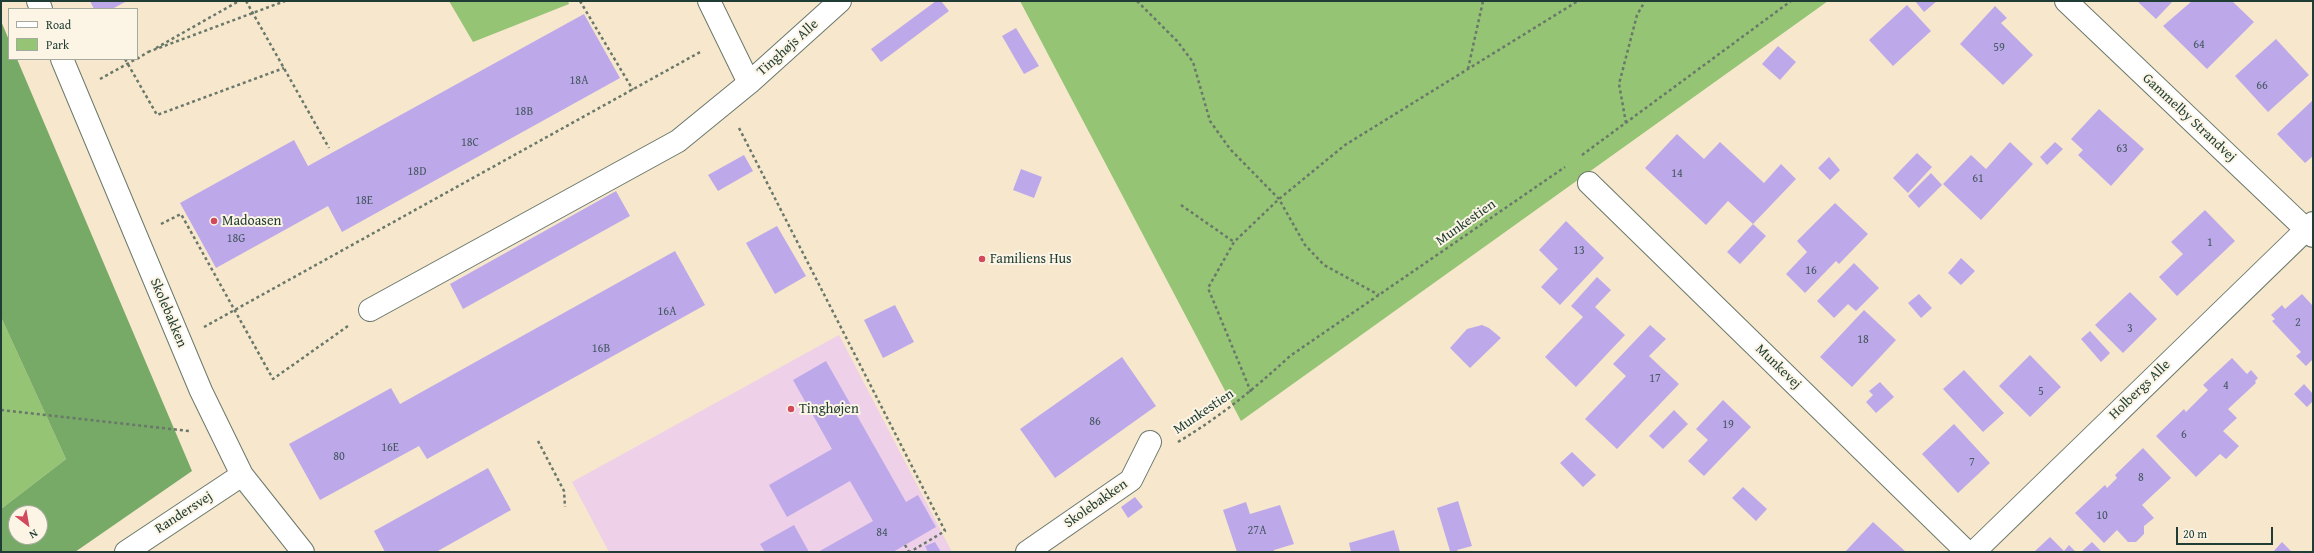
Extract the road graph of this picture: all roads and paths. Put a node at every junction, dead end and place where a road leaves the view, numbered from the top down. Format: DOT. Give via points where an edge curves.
graph roads {
  1 [pos="239,1"];
  2 [pos="246,1"];
  3 [pos="285,1"];
  4 [pos="580,1"];
  5 [pos="708,1"];
  6 [pos="840,1"];
  7 [pos="1137,1"];
  8 [pos="1483,1"];
  9 [pos="1578,1"];
  10 [pos="1646,1"];
  11 [pos="1791,1"];
  12 [pos="2066,1"];
  13 [pos="253,13"];
  14 [pos="727,38"];
  15 [pos="148,52"];
  16 [pos="138,58"];
  17 [pos="62,60"];
  18 [pos="126,60"];
  19 [pos="135,60"];
  20 [pos="128,64"];
  21 [pos="284,68"];
  22 [pos="1468,69"];
  23 [pos="749,83"];
  24 [pos="632,90"];
  25 [pos="76,92"];
  26 [pos="726,102"];
  27 [pos="1626,123"];
  28 [pos="329,148"];
  29 [pos="1579,157"];
  30 [pos="1566,166"];
  31 [pos="1589,183"];
  32 [pos="1279,199"];
  33 [pos="1181,205"];
  34 [pos="2311,229"];
  35 [pos="136,236"];
  36 [pos="1234,242"];
  37 [pos="1379,295"];
  38 [pos="235,310"];
  39 [pos="370,310"];
  40 [pos="180,340"];
  41 [pos="1251,392"];
  42 [pos="1,410"];
  43 [pos="215,420"];
  44 [pos="538,441"];
  45 [pos="1150,442"];
  46 [pos="242,475"];
  47 [pos="565,507"];
  48 [pos="905,545"];
  49 [pos="126,552"];
  50 [pos="303,552"];
  51 [pos="909,552"];
  52 [pos="1026,552"];
  53 [pos="1967,552"];
  54 [pos="1974,552"];
  1 -- 15 [label="path"];
  2 -- 13 [label="path"];
  3 -- 13 [label="path"];
  4 -- 24 [label="path"];
  5 -- 14 [label="street, Tinghøjs Alle"];
  6 -- 23 [label="street, Tinghøjs Alle"];
  7 -- 32 [label="path" via="1177,41 1193,62 1210,121 1230,148"];
  8 -- 22 [label="path"];
  9 -- 22 [label="path"];
  10 -- 27 [label="path" via="1637,15 1620,84"];
  11 -- 27 [label="path"];
  12 -- 34 [label="street, Gammelby Strandvej"];
  13 -- 15 [label="path"];
  13 -- 21 [label="path"];
  14 -- 23 [label="street, Tinghøjs Alle"];
  14 -- 24 [label="path"];
  15 -- 16 [label="path"];
  17 -- 25 [label="street, Skolebakken"];
  18 -- 20 [label="path"];
  19 -- 20 [label="path"];
  20 -- 21 [label="path" via="157,115"];
  20 -- 25 [label="path"];
  21 -- 28 [label="path"];
  22 -- 32 [label="path" via="1345,146"];
  23 -- 26 [label="street"];
  24 -- 38 [label="path"];
  25 -- 35 [label="street, Skolebakken"];
  26 -- 39 [label="street" via="678,141"];
  26 -- 51 [label="path" via="945,531"];
  27 -- 29 [label="path"];
  30 -- 37 [label="path, Munkestien"];
  31 -- 53 [label="street, Munkevej"];
  32 -- 36 [label="path"];
  32 -- 37 [label="path" via="1305,245 1324,265"];
  33 -- 36 [label="path"];
  34 -- 54 [label="street, Holbergs Alle"];
  35 -- 38 [label="path" via="181,214"];
  35 -- 40 [label="street, Skolebakken"];
  36 -- 41 [label="path" via="1208,288"];
  37 -- 41 [label="path, Munkestien" via="1290,356"];
  38 -- 39 [label="path" via="273,379"];
  38 -- 40 [label="path"];
  40 -- 43 [label="street, Skolebakken"];
  41 -- 45 [label="path, Munkestien" via="1216,420 1169,448"];
  42 -- 43 [label="path" via="194,431"];
  43 -- 46 [label="street, Skolebakken"];
  44 -- 47 [label="path" via="564,491"];
  45 -- 52 [label="street, Skolebakken" via="1130,480"];
  46 -- 49 [label="street, Randersvej"];
  46 -- 50 [label="street, Skolebakken"];
  48 -- 51 [label="path"];
}
